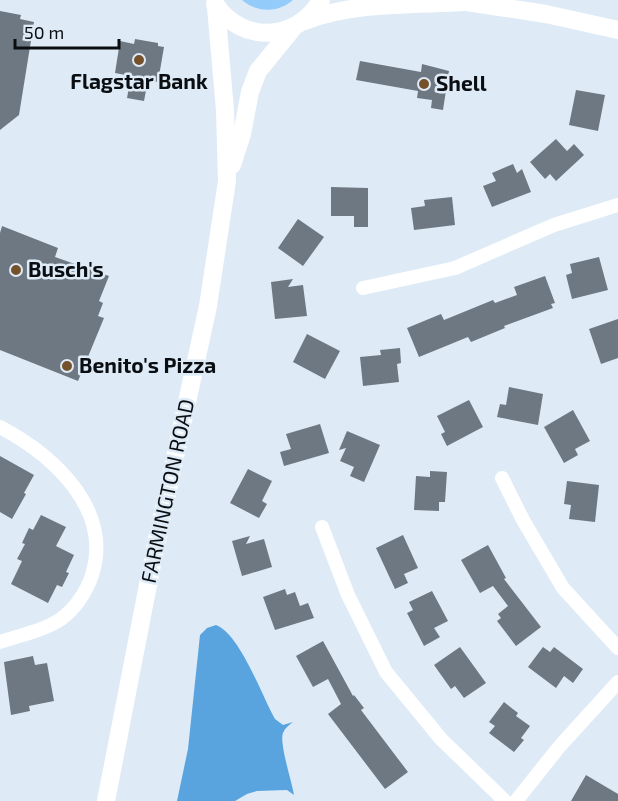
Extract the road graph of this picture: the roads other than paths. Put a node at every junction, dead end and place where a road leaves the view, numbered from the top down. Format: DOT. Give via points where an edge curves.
graph roads {
  1 [pos="321,0"];
  2 [pos="459,1"];
  3 [pos="214,3"];
  4 [pos="299,24"];
  5 [pos="618,30"];
  6 [pos="227,181"];
  7 [pos="618,205"];
  8 [pos="363,288"];
  9 [pos="0,427"];
  10 [pos="502,478"];
  11 [pos="322,527"];
  12 [pos="0,642"];
  13 [pos="618,648"];
  14 [pos="618,682"];
  15 [pos="106,801"];
  16 [pos="504,801"];
  17 [pos="516,801"];
  1 -- 4 [label="street, FARMINGTON ROAD"];
  2 -- 4 [label="street" via="353,9 322,14"];
  2 -- 5 [label="street"];
  3 -- 4 [label="street" via="227,19 259,33 278,32"];
  3 -- 6 [label="street, FARMINGTON ROAD" via="225,110"];
  4 -- 6 [label="street, FARMINGTON ROAD" via="258,71"];
  6 -- 15 [label="street, FARMINGTON ROAD" via="208,306"];
  7 -- 8 [label="street" via="554,225 455,268"];
  9 -- 12 [label="street" via="45,456 64,474 88,509 97,544 89,585 77,603 44,628"];
  10 -- 13 [label="street" via="563,588"];
  11 -- 16 [label="street" via="348,595 386,672 441,739"];
  14 -- 17 [label="street"];
}
